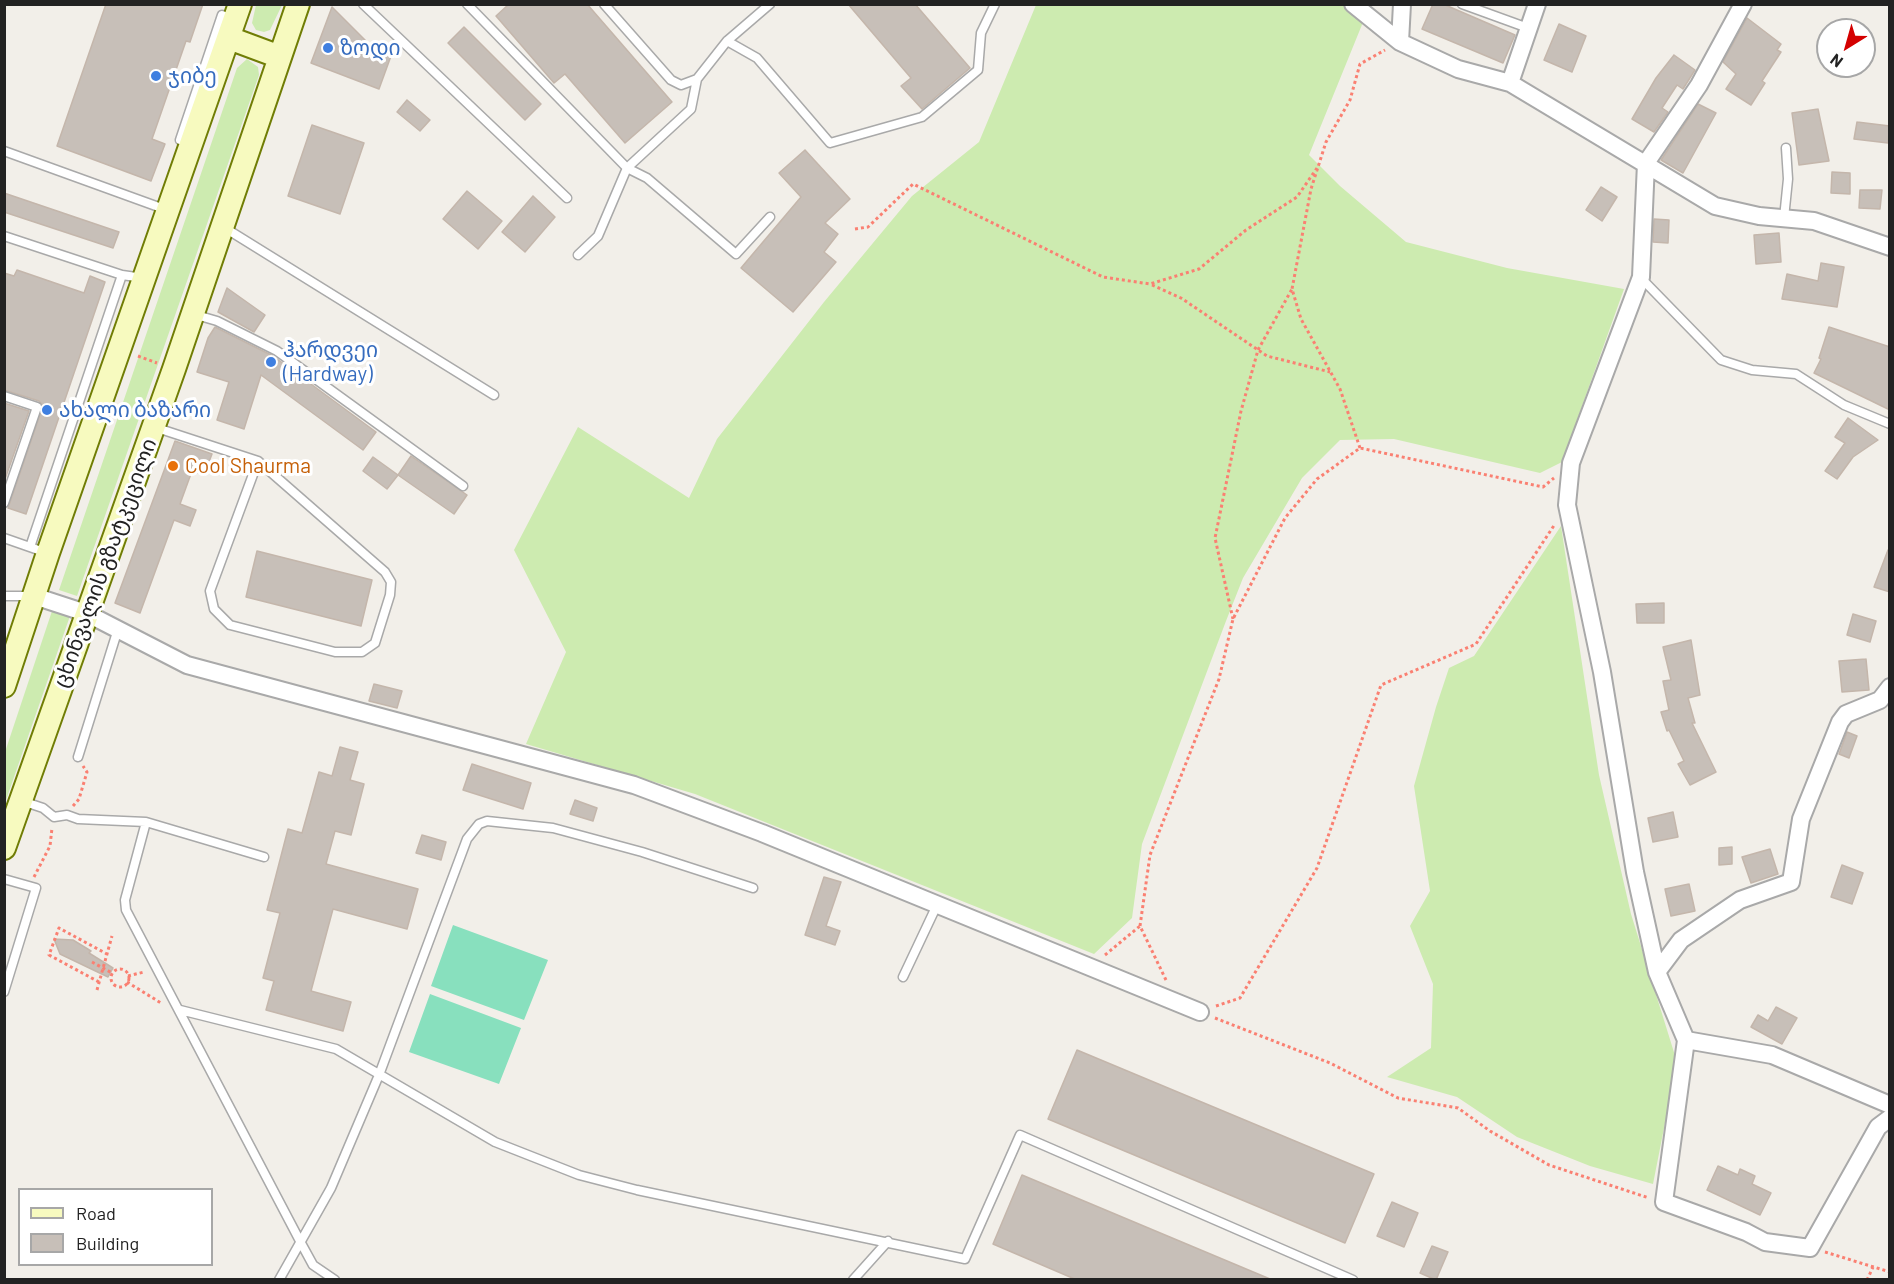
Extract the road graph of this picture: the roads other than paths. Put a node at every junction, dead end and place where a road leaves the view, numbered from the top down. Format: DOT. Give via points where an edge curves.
graph roads {
  1 [pos="298,4"];
  2 [pos="363,4"];
  3 [pos="466,4"];
  4 [pos="604,4"];
  5 [pos="770,4"];
  6 [pos="995,4"];
  7 [pos="1353,4"];
  8 [pos="1402,4"];
  9 [pos="1462,4"];
  10 [pos="1537,4"];
  11 [pos="1743,4"];
  12 [pos="235,21"];
  13 [pos="1528,28"];
  14 [pos="727,41"];
  15 [pos="1400,42"];
  16 [pos="280,57"];
  17 [pos="697,79"];
  18 [pos="1510,83"];
  19 [pos="1786,148"];
  20 [pos="4,151"];
  21 [pos="1646,163"];
  22 [pos="627,168"];
  23 [pos="567,198"];
  24 [pos="168,210"];
  25 [pos="770,217"];
  26 [pos="1784,218"];
  27 [pos="222,226"];
  28 [pos="4,236"];
  29 [pos="1890,247"];
  30 [pos="578,255"];
  31 [pos="122,274"];
  32 [pos="1641,277"];
  33 [pos="143,281"];
  34 [pos="192,314"];
  35 [pos="494,395"];
  36 [pos="4,396"];
  37 [pos="1890,424"];
  38 [pos="154,427"];
  39 [pos="258,461"];
  40 [pos="463,486"];
  41 [pos="4,504"];
  42 [pos="4,538"];
  43 [pos="39,550"];
  44 [pos="4,596"];
  45 [pos="34,596"];
  46 [pos="86,614"];
  47 [pos="118,629"];
  48 [pos="4,686"];
  49 [pos="1890,687"];
  50 [pos="78,757"];
  51 [pos="22,801"];
  52 [pos="146,822"];
  53 [pos="4,848"];
  54 [pos="264,857"];
  55 [pos="4,879"];
  56 [pos="753,888"];
  57 [pos="937,905"];
  58 [pos="1657,972"];
  59 [pos="903,977"];
  60 [pos="4,992"];
  61 [pos="180,1010"];
  62 [pos="1200,1012"];
  63 [pos="1686,1040"];
  64 [pos="379,1075"];
  65 [pos="1890,1105"];
  66 [pos="1890,1118"];
  67 [pos="888,1241"];
  68 [pos="301,1244"];
  69 [pos="279,1280"];
  70 [pos="335,1280"];
  71 [pos="853,1280"];
  72 [pos="1353,1280"];
  1 -- 16 [label="main road, ცხინვალის გზატკეცილი"];
  2 -- 23 [label="lane"];
  3 -- 22 [label="lane"];
  4 -- 17 [label="lane" via="671,80 681,85"];
  5 -- 14 [label="lane"];
  6 -- 14 [label="lane" via="981,33 978,70 922,117 830,143 757,58"];
  7 -- 15 [label="street"];
  8 -- 15 [label="street"];
  9 -- 13 [label="lane"];
  10 -- 13 [label="street"];
  11 -- 21 [label="street" via="1699,85"];
  12 -- 16 [label="main road"];
  12 -- 24 [label="main road"];
  13 -- 18 [label="street"];
  14 -- 17 [label="lane"];
  15 -- 18 [label="street" via="1458,69"];
  16 -- 27 [label="main road, ცხინვალის გზატკეცილი"];
  17 -- 22 [label="lane" via="690,109"];
  18 -- 21 [label="street"];
  19 -- 26 [label="lane"];
  20 -- 24 [label="lane"];
  21 -- 26 [label="street" via="1715,206"];
  21 -- 32 [label="street"];
  22 -- 25 [label="lane" via="647,178 736,254"];
  22 -- 30 [label="lane" via="598,236"];
  24 -- 33 [label="main road"];
  26 -- 29 [label="street" via="1814,221"];
  27 -- 34 [label="main road, ცხინვალის გზატკეცილი"];
  27 -- 35 [label="lane"];
  28 -- 31 [label="lane"];
  31 -- 33 [label="lane"];
  31 -- 43 [label="lane"];
  32 -- 37 [label="lane" via="1721,360 1752,370 1796,374 1844,405"];
  32 -- 58 [label="street" via="1571,463 1567,505"];
  33 -- 43 [label="main road"];
  34 -- 38 [label="main road, ცხინვალის გზატკეცილი"];
  34 -- 40 [label="lane" via="217,321 277,351"];
  36 -- 41 [label="lane" via="37,407"];
  38 -- 39 [label="lane"];
  38 -- 46 [label="main road, ცხინვალის გზატკეცილი"];
  39 -- 39 [label="lane" via="385,572 391,582 375,643 362,652 335,651 230,625 214,609 210,591"];
  42 -- 43 [label="lane"];
  43 -- 45 [label="main road"];
  44 -- 45 [label="lane"];
  45 -- 46 [label="street"];
  45 -- 48 [label="main road"];
  46 -- 47 [label="street"];
  46 -- 51 [label="main road, ცხინვალის გზატკეცილი"];
  47 -- 50 [label="lane"];
  47 -- 57 [label="street" via="187,665 634,785"];
  49 -- 58 [label="street" via="1880,700 1846,714 1839,722 1800,819 1791,882 1740,900 1681,940"];
  51 -- 52 [label="lane" via="43,808 54,817"];
  51 -- 53 [label="main road, ცხინვალის გზატკეცილი"];
  52 -- 54 [label="lane"];
  52 -- 61 [label="lane" via="125,900 126,910"];
  55 -- 60 [label="lane" via="36,888"];
  56 -- 64 [label="lane" via="553,828 487,821 479,824 468,839"];
  57 -- 59 [label="lane"];
  57 -- 62 [label="street"];
  58 -- 63 [label="street"];
  61 -- 64 [label="lane" via="336,1049"];
  61 -- 68 [label="lane"];
  63 -- 65 [label="street" via="1772,1055"];
  63 -- 66 [label="street" via="1664,1202 1765,1242 1810,1248 1878,1127"];
  64 -- 67 [label="lane" via="495,1142 579,1175"];
  64 -- 68 [label="lane" via="331,1188"];
  67 -- 71 [label="lane"];
  67 -- 72 [label="lane" via="965,1259 1020,1135"];
  68 -- 69 [label="lane"];
  68 -- 70 [label="lane" via="313,1264"];
}
